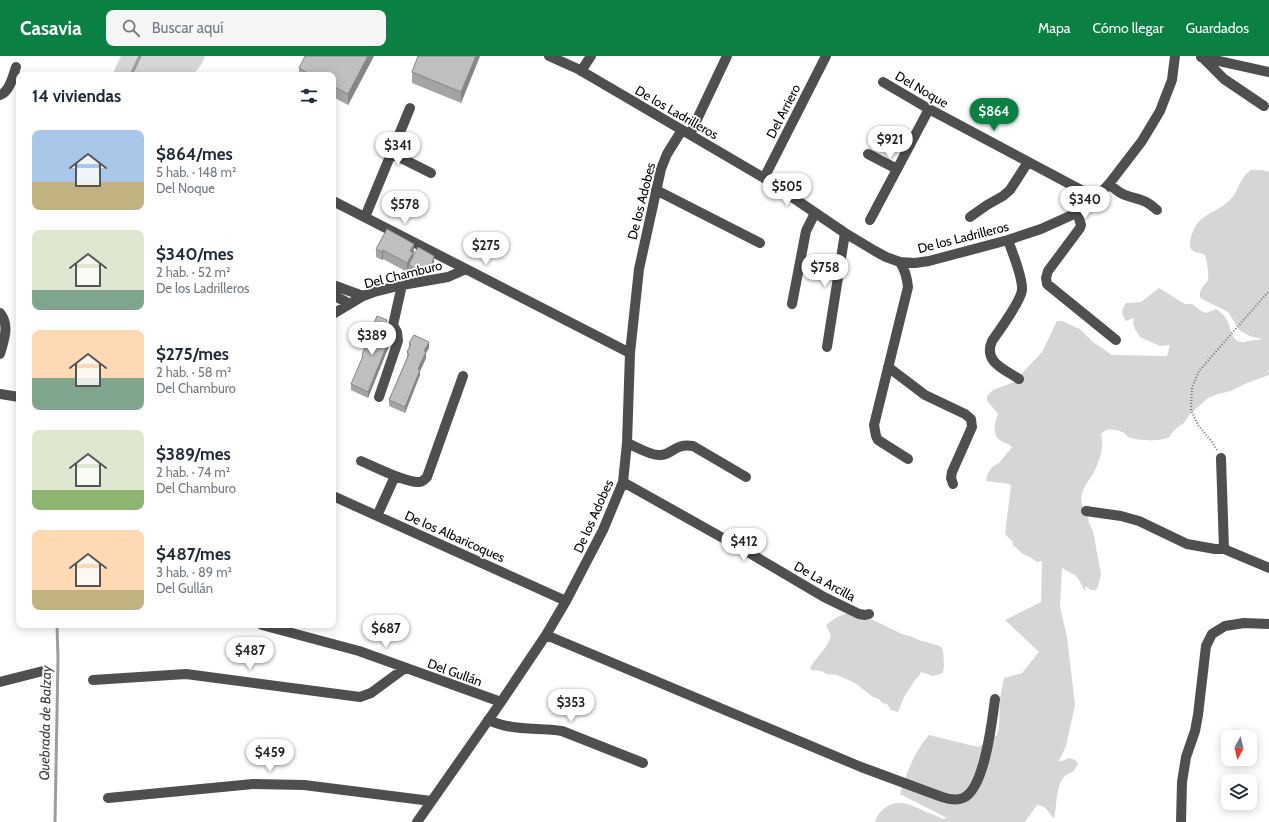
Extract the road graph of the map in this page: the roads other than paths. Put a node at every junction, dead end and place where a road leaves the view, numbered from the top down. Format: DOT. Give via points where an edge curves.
graph roads {
  1 [pos="549,56"];
  2 [pos="591,56"];
  3 [pos="727,56"];
  4 [pos="826,56"];
  5 [pos="1175,56"];
  6 [pos="1199,57"];
  7 [pos="16,67"];
  8 [pos="581,71"];
  9 [pos="1269,72"];
  10 [pos="883,82"];
  11 [pos="0,95"];
  12 [pos="1264,106"];
  13 [pos="410,108"];
  14 [pos="929,109"];
  15 [pos="686,132"];
  16 [pos="391,153"];
  17 [pos="868,154"];
  18 [pos="1028,162"];
  19 [pos="897,170"];
  20 [pos="431,173"];
  21 [pos="764,178"];
  22 [pos="1110,184"];
  23 [pos="656,190"];
  24 [pos="1096,198"];
  25 [pos="336,202"];
  26 [pos="1157,210"];
  27 [pos="1077,212"];
  28 [pos="815,213"];
  29 [pos="365,217"];
  30 [pos="970,217"];
  31 [pos="870,220"];
  32 [pos="845,233"];
  33 [pos="1008,240"];
  34 [pos="760,243"];
  35 [pos="900,262"];
  36 [pos="466,269"];
  37 [pos="402,285"];
  38 [pos="336,287"];
  39 [pos="363,296"];
  40 [pos="336,297"];
  41 [pos="350,304"];
  42 [pos="792,304"];
  43 [pos="336,312"];
  44 [pos="2,315"];
  45 [pos="1116,340"];
  46 [pos="827,347"];
  47 [pos="630,353"];
  48 [pos="0,354"];
  49 [pos="888,367"];
  50 [pos="463,376"];
  51 [pos="1019,378"];
  52 [pos="0,394"];
  53 [pos="378,396"];
  54 [pos="16,397"];
  55 [pos="627,443"];
  56 [pos="1221,458"];
  57 [pos="908,459"];
  58 [pos="361,460"];
  59 [pos="395,476"];
  60 [pos="746,477"];
  61 [pos="623,482"];
  62 [pos="953,484"];
  63 [pos="336,497"];
  64 [pos="1086,510"];
  65 [pos="377,516"];
  66 [pos="1224,548"];
  67 [pos="1269,568"];
  68 [pos="566,601"];
  69 [pos="869,614"];
  70 [pos="1269,624"];
  71 [pos="273,628"];
  72 [pos="546,635"];
  73 [pos="405,668"];
  74 [pos="43,671"];
  75 [pos="93,680"];
  76 [pos="0,682"];
  77 [pos="995,699"];
  78 [pos="501,702"];
  79 [pos="488,720"];
  80 [pos="643,763"];
  81 [pos="108,798"];
  82 [pos="431,801"];
  83 [pos="417,822"];
  84 [pos="1181,822"];
  1 -- 8 [label="street, De los Ladrilleros"];
  2 -- 8 [label="street"];
  3 -- 15 [label="street, De los Adobes"];
  4 -- 21 [label="street, Del Arriero"];
  5 -- 22 [label="street, De los Ladrilleros" via="1172,80 1160,111 1142,141"];
  6 -- 9 [label="street"];
  6 -- 12 [label="street" via="1224,79"];
  7 -- 11 [label="street" via="8,89"];
  8 -- 15 [label="street, De los Ladrilleros"];
  10 -- 14 [label="street, Del Noque"];
  13 -- 16 [label="street"];
  14 -- 18 [label="street, Del Noque"];
  14 -- 19 [label="street"];
  15 -- 21 [label="street, De los Ladrilleros"];
  15 -- 23 [label="street, De los Adobes" via="667,154"];
  16 -- 20 [label="street"];
  16 -- 29 [label="street"];
  17 -- 19 [label="street"];
  18 -- 24 [label="street, Del Noque"];
  18 -- 30 [label="street" via="1004,196"];
  19 -- 31 [label="street"];
  21 -- 28 [label="street, De los Ladrilleros"];
  22 -- 24 [label="street, De los Ladrilleros"];
  22 -- 26 [label="street" via="1119,192 1147,202"];
  23 -- 34 [label="street"];
  23 -- 47 [label="street, De los Adobes" via="639,269"];
  24 -- 27 [label="street, De los Ladrilleros"];
  25 -- 29 [label="street"];
  27 -- 33 [label="street, De los Ladrilleros" via="1041,229"];
  27 -- 45 [label="street" via="1080,228 1048,271 1047,284"];
  28 -- 32 [label="street, De los Ladrilleros"];
  28 -- 42 [label="street" via="806,231"];
  29 -- 36 [label="street"];
  32 -- 35 [label="street, De los Ladrilleros" via="886,257"];
  32 -- 46 [label="street"];
  33 -- 35 [label="street, De los Ladrilleros" via="930,261"];
  33 -- 51 [label="street" via="1022,290 1020,299 989,347 993,362"];
  35 -- 49 [label="street" via="905,270 908,287"];
  36 -- 37 [label="street, Del Chamburo" via="448,277"];
  36 -- 47 [label="street"];
  37 -- 39 [label="street, Del Chamburo"];
  37 -- 53 [label="street" via="393,325 398,341"];
  38 -- 39 [label="street"];
  39 -- 41 [label="street, Del Chamburo"];
  40 -- 41 [label="street"];
  41 -- 43 [label="street, Del Chamburo"];
  44 -- 48 [label="street" via="6,327"];
  47 -- 55 [label="street, De los Adobes"];
  49 -- 57 [label="street" via="874,431 878,440"];
  49 -- 62 [label="street" via="925,395 966,414 971,419 972,427 952,472"];
  50 -- 59 [label="street" via="427,477 418,482"];
  52 -- 54 [label="street"];
  55 -- 60 [label="street" via="660,456 680,446 693,446"];
  55 -- 61 [label="street, De los Adobes"];
  56 -- 66 [label="street"];
  58 -- 59 [label="street"];
  59 -- 65 [label="street"];
  61 -- 68 [label="street, De los Adobes" via="604,530"];
  61 -- 69 [label="street, De La Arcilla" via="824,597 859,614"];
  63 -- 65 [label="street, De los Albaricoques"];
  64 -- 66 [label="street" via="1139,520 1187,544"];
  65 -- 68 [label="street, De los Albaricoques"];
  66 -- 67 [label="street"];
  68 -- 72 [label="street, De los Adobes"];
  70 -- 84 [label="street" via="1244,623 1225,626 1212,634 1206,646 1198,715 1182,782"];
  71 -- 73 [label="street, Del Gullán" via="359,651"];
  72 -- 77 [label="street" via="861,767 953,800 968,795 980,776 988,748"];
  72 -- 78 [label="street, De los Adobes"];
  73 -- 75 [label="street" via="371,693 360,697 186,674"];
  73 -- 78 [label="street, Del Gullán"];
  74 -- 76 [label="street"];
  78 -- 79 [label="street, De los Adobes"];
  79 -- 80 [label="street" via="507,726 562,731"];
  79 -- 82 [label="street, De los Adobes"];
  81 -- 82 [label="street" via="253,784 304,785"];
  82 -- 83 [label="street, De los Adobes"];
}
